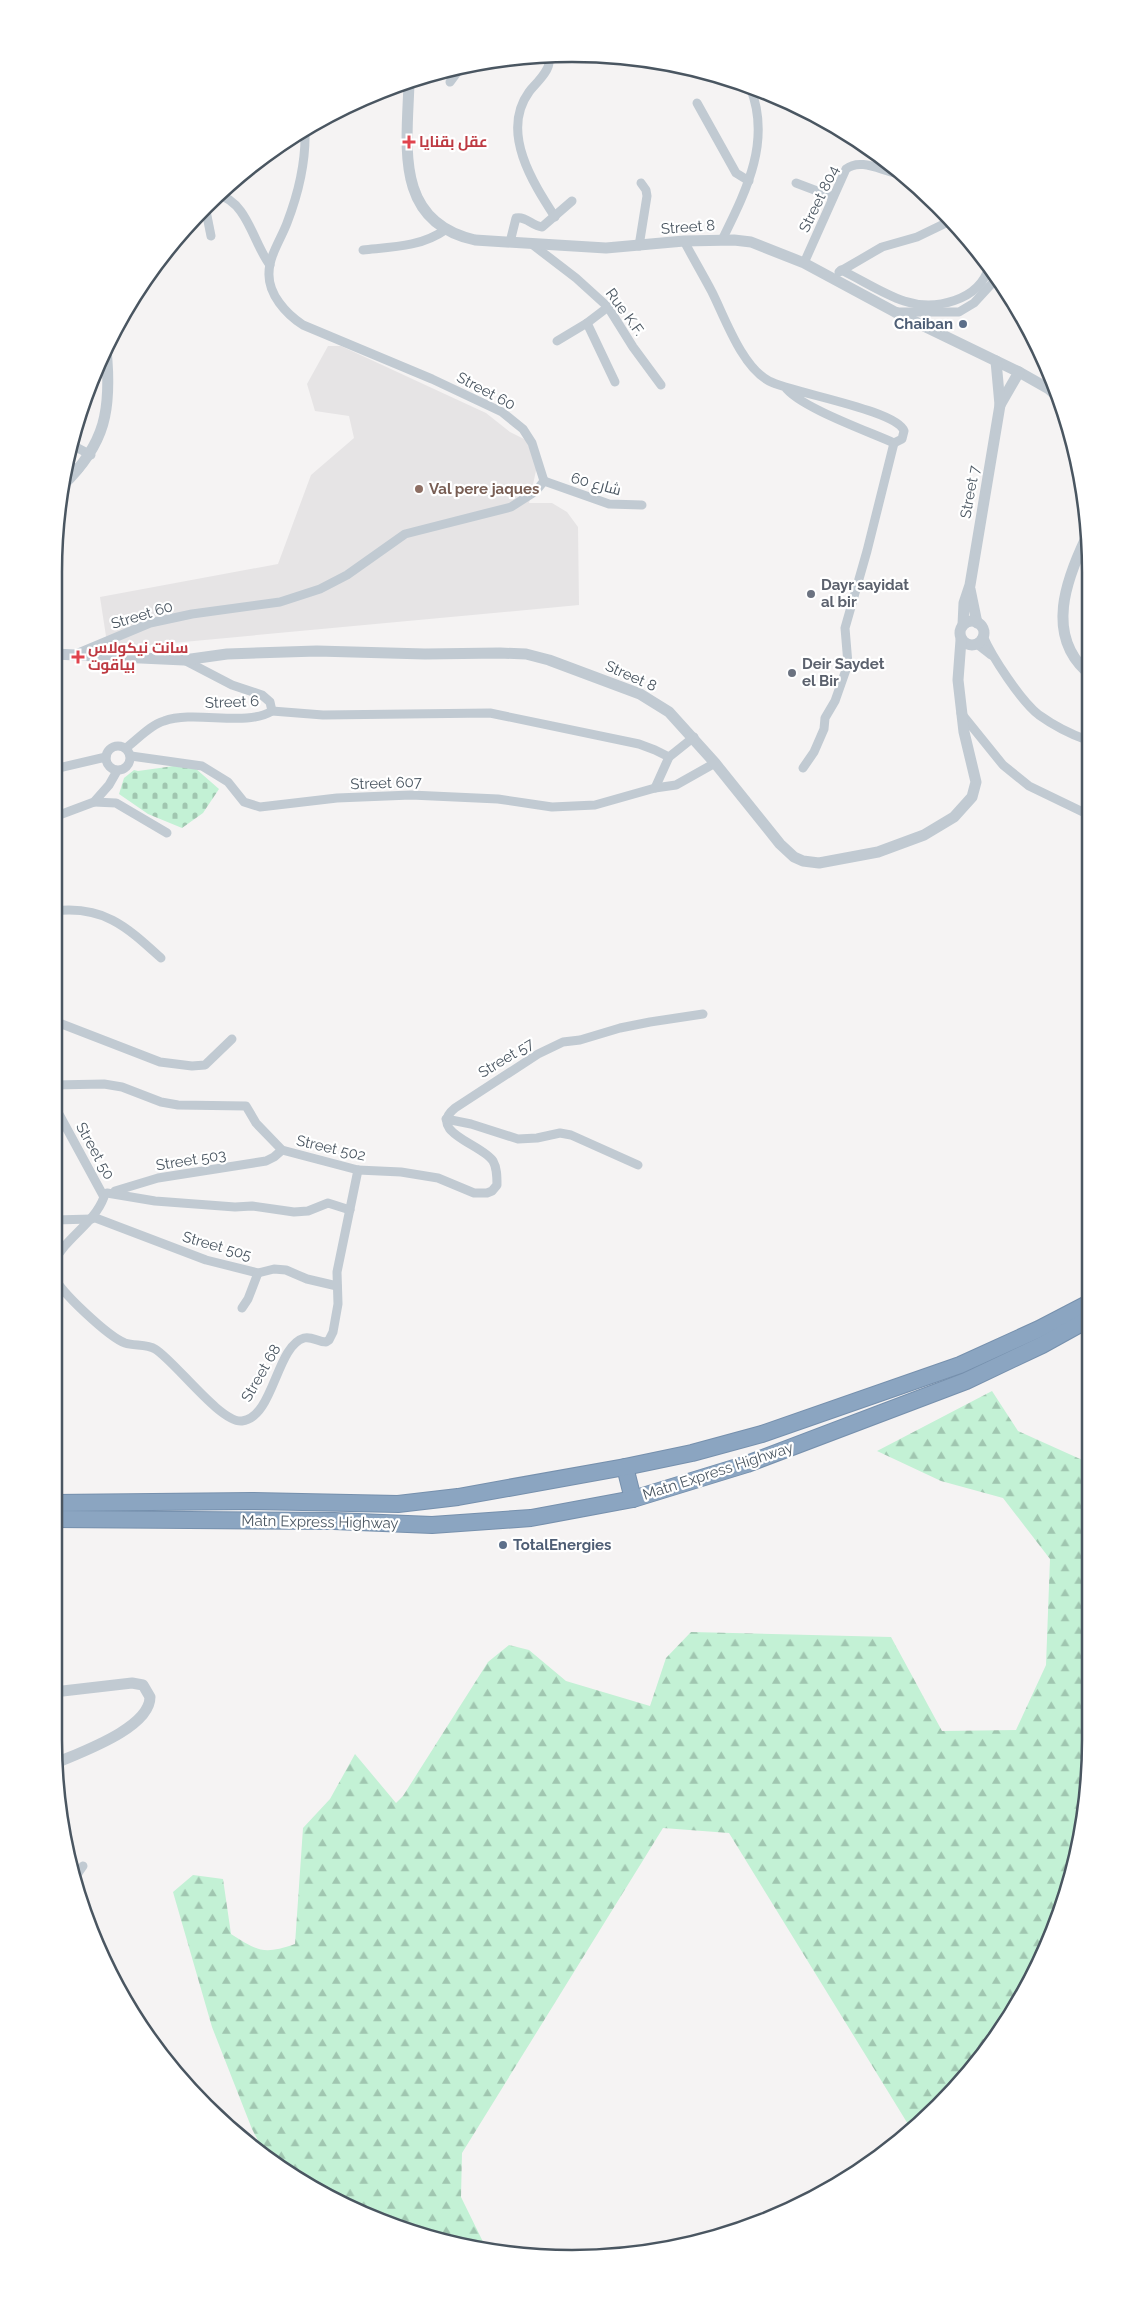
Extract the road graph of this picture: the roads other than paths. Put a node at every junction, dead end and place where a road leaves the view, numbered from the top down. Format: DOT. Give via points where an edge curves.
graph roads {
  1 [pos="549,63"];
  2 [pos="454,77"];
  3 [pos="450,82"];
  4 [pos="409,90"];
  5 [pos="753,96"];
  6 [pos="697,103"];
  7 [pos="305,138"];
  8 [pos="885,170"];
  9 [pos="749,181"];
  10 [pos="641,183"];
  11 [pos="796,183"];
  12 [pos="833,197"];
  13 [pos="226,198"];
  14 [pos="572,201"];
  15 [pos="207,217"];
  16 [pos="555,217"];
  17 [pos="944,224"];
  18 [pos="445,230"];
  19 [pos="211,236"];
  20 [pos="722,240"];
  21 [pos="684,241"];
  22 [pos="510,242"];
  23 [pos="533,245"];
  24 [pos="639,246"];
  25 [pos="363,250"];
  26 [pos="804,263"];
  27 [pos="270,265"];
  28 [pos="842,270"];
  29 [pos="985,275"];
  30 [pos="830,277"];
  31 [pos="992,284"];
  32 [pos="608,307"];
  33 [pos="895,312"];
  34 [pos="587,323"];
  35 [pos="557,342"];
  36 [pos="996,361"];
  37 [pos="108,363"];
  38 [pos="1019,372"];
  39 [pos="615,382"];
  40 [pos="662,385"];
  41 [pos="785,387"];
  42 [pos="1047,388"];
  43 [pos="1000,404"];
  44 [pos="894,443"];
  45 [pos="78,448"];
  46 [pos="91,454"];
  47 [pos="73,468"];
  48 [pos="79,470"];
  49 [pos="71,477"];
  50 [pos="544,481"];
  51 [pos="642,506"];
  52 [pos="1081,549"];
  53 [pos="970,585"];
  54 [pos="977,623"];
  55 [pos="963,625"];
  56 [pos="973,641"];
  57 [pos="62,655"];
  58 [pos="74,656"];
  59 [pos="184,660"];
  60 [pos="1082,667"];
  61 [pos="272,711"];
  62 [pos="961,713"];
  63 [pos="694,737"];
  64 [pos="1082,738"];
  65 [pos="128,752"];
  66 [pos="106,757"];
  67 [pos="669,757"];
  68 [pos="715,763"];
  69 [pos="62,767"];
  70 [pos="803,768"];
  71 [pos="117,770"];
  72 [pos="109,785"];
  73 [pos="655,788"];
  74 [pos="94,802"];
  75 [pos="116,803"];
  76 [pos="1082,812"];
  77 [pos="62,814"];
  78 [pos="168,833"];
  79 [pos="62,910"];
  80 [pos="162,958"];
  81 [pos="703,1014"];
  82 [pos="62,1024"];
  83 [pos="232,1039"];
  84 [pos="62,1085"];
  85 [pos="446,1119"];
  86 [pos="62,1122"];
  87 [pos="282,1150"];
  88 [pos="638,1165"];
  89 [pos="358,1170"];
  90 [pos="106,1195"];
  91 [pos="350,1210"];
  92 [pos="92,1218"];
  93 [pos="62,1220"];
  94 [pos="62,1251"];
  95 [pos="258,1273"];
  96 [pos="337,1286"];
  97 [pos="62,1289"];
  98 [pos="1082,1307"];
  99 [pos="242,1308"];
  100 [pos="1082,1323"];
  101 [pos="625,1467"];
  102 [pos="633,1499"];
  103 [pos="62,1503"];
  104 [pos="62,1519"];
  105 [pos="62,1691"];
  106 [pos="63,1760"];
  107 [pos="83,1866"];
  108 [pos="80,1871"];
  1 -- 16 [label="street" via="525,97 518,134 534,185"];
  2 -- 3 [label="street"];
  4 -- 18 [label="street, Street 8" via="408,175 418,200"];
  5 -- 9 [label="street" via="760,134"];
  6 -- 9 [label="street" via="736,173"];
  7 -- 27 [label="street, Street 60" via="301,177"];
  8 -- 12 [label="street, Street 804" via="864,165 850,166"];
  9 -- 20 [label="street"];
  10 -- 24 [label="street" via="647,196"];
  11 -- 12 [label="street"];
  12 -- 26 [label="street, Street 804"];
  13 -- 27 [label="street" via="238,208"];
  14 -- 16 [label="street"];
  15 -- 19 [label="street"];
  16 -- 22 [label="street" via="542,227 522,217 516,218"];
  17 -- 28 [label="street" via="917,237 882,247"];
  18 -- 22 [label="street, Street 8" via="475,240"];
  18 -- 25 [label="street" via="430,239 411,244"];
  20 -- 21 [label="street, Street 8"];
  20 -- 26 [label="street, Street 8" via="751,242"];
  21 -- 24 [label="street, Street 8"];
  21 -- 41 [label="street" via="752,367 769,381"];
  22 -- 23 [label="street, Street 8"];
  23 -- 24 [label="street, Street 8"];
  23 -- 32 [label="street, Rue K.F."];
  26 -- 30 [label="street, Street 8"];
  27 -- 50 [label="street, Street 60" via="271,286 292,318 337,341 467,395 513,420 532,444"];
  28 -- 29 [label="street" via="901,300 935,304 964,297 982,282"];
  28 -- 30 [label="street"];
  30 -- 33 [label="street, Street 8"];
  31 -- 33 [label="street" via="974,303 959,312"];
  32 -- 34 [label="street"];
  32 -- 40 [label="street, Rue K.F."];
  33 -- 36 [label="street, Street 8"];
  34 -- 35 [label="street"];
  34 -- 39 [label="street"];
  36 -- 38 [label="street, Street 8"];
  36 -- 43 [label="street"];
  37 -- 46 [label="street" via="106,407 99,438"];
  38 -- 42 [label="street, Street 8"];
  38 -- 43 [label="street"];
  41 -- 44 [label="street" via="806,403"];
  41 -- 44 [label="street" via="897,422 905,433"];
  43 -- 53 [label="street, Street 7"];
  44 -- 70 [label="street" via="845,628 848,664 835,701 825,718 824,729"];
  45 -- 46 [label="street"];
  46 -- 48 [label="street"];
  47 -- 48 [label="street"];
  48 -- 49 [label="street"];
  50 -- 51 [label="street, شارع 60" via="609,504"];
  50 -- 58 [label="street, Street 60" via="536,491 511,507 405,534 347,575 320,589 280,602 150,623"];
  52 -- 60 [label="street" via="1064,596 1063,627 1067,646"];
  53 -- 54 [label="street"];
  53 -- 55 [label="street" via="964,603"];
  54 -- 55 [label="street"];
  54 -- 56 [label="street" via="981,626"];
  55 -- 56 [label="street" via="960,635"];
  56 -- 62 [label="street, Street 8" via="958,660"];
  56 -- 64 [label="street" via="991,655 1037,714"];
  57 -- 58 [label="street, Street 8"];
  58 -- 59 [label="street, Street 8"];
  59 -- 61 [label="street, Street 6" via="232,685 262,695 270,702"];
  59 -- 63 [label="street, Street 8" via="227,654 317,651 526,654 571,667 640,694 669,712"];
  61 -- 65 [label="street, Street 6" via="258,717 162,721"];
  61 -- 67 [label="street" via="323,715 490,713 638,744"];
  62 -- 68 [label="street, Street 8" via="976,782 967,805 924,835 878,852 836,861 819,863 794,856 780,844"];
  62 -- 76 [label="street" via="1003,765 1028,786"];
  63 -- 67 [label="street"];
  63 -- 68 [label="street, Street 8"];
  65 -- 66 [label="street" via="120,746 114,747"];
  65 -- 71 [label="street" via="129,765"];
  65 -- 73 [label="street, Street 607" via="202,766 228,782 244,802 260,807 337,798 411,795 498,799 569,807 596,805"];
  66 -- 69 [label="street"];
  66 -- 71 [label="street" via="111,768"];
  67 -- 73 [label="street"];
  68 -- 73 [label="street, Street 607" via="686,780"];
  71 -- 72 [label="street"];
  72 -- 74 [label="street"];
  72 -- 75 [label="street"];
  74 -- 75 [label="street"];
  74 -- 77 [label="street"];
  75 -- 78 [label="street"];
  79 -- 80 [label="street" via="86,911 111,918 133,932"];
  81 -- 85 [label="street, Street 57" via="620,1028 563,1042 491,1082 447,1114"];
  82 -- 83 [label="street" via="160,1062 174,1064 205,1065"];
  84 -- 87 [label="street, Street 502" via="122,1087 178,1105 246,1106"];
  85 -- 88 [label="street" via="518,1139 560,1133 571,1135"];
  85 -- 89 [label="street, Street 502" via="450,1130 486,1153 496,1170 497,1184 492,1191 474,1193 422,1175"];
  86 -- 90 [label="street, Street 50"];
  87 -- 89 [label="street, Street 502"];
  87 -- 90 [label="street, Street 503" via="266,1161 158,1178"];
  89 -- 91 [label="street"];
  90 -- 91 [label="street" via="294,1212 308,1211 328,1203"];
  90 -- 92 [label="street, Street 50"];
  91 -- 96 [label="street"];
  92 -- 93 [label="street"];
  92 -- 94 [label="street, Street 50"];
  92 -- 95 [label="street, Street 505" via="206,1260"];
  95 -- 96 [label="street, Street 505" via="286,1270"];
  95 -- 99 [label="street"];
  96 -- 97 [label="street, Street 68" via="338,1304 329,1340 322,1342 306,1338 296,1343 281,1363 278,1377 253,1415 248,1419 235,1420 204,1398 154,1348 114,1338"];
  98 -- 101 [label="highway, Matn Express Highway" via="950,1368 762,1434"];
  100 -- 102 [label="highway, Matn Express Highway" via="966,1381 747,1464"];
  101 -- 102 [label="highway"];
  101 -- 103 [label="highway, Matn Express Highway" via="443,1500 398,1504 251,1501"];
  102 -- 104 [label="highway, Matn Express Highway" via="532,1518 432,1525"];
  105 -- 106 [label="street" via="132,1683 143,1686 150,1697 148,1709 133,1723"];
  107 -- 108 [label="street"];
}
